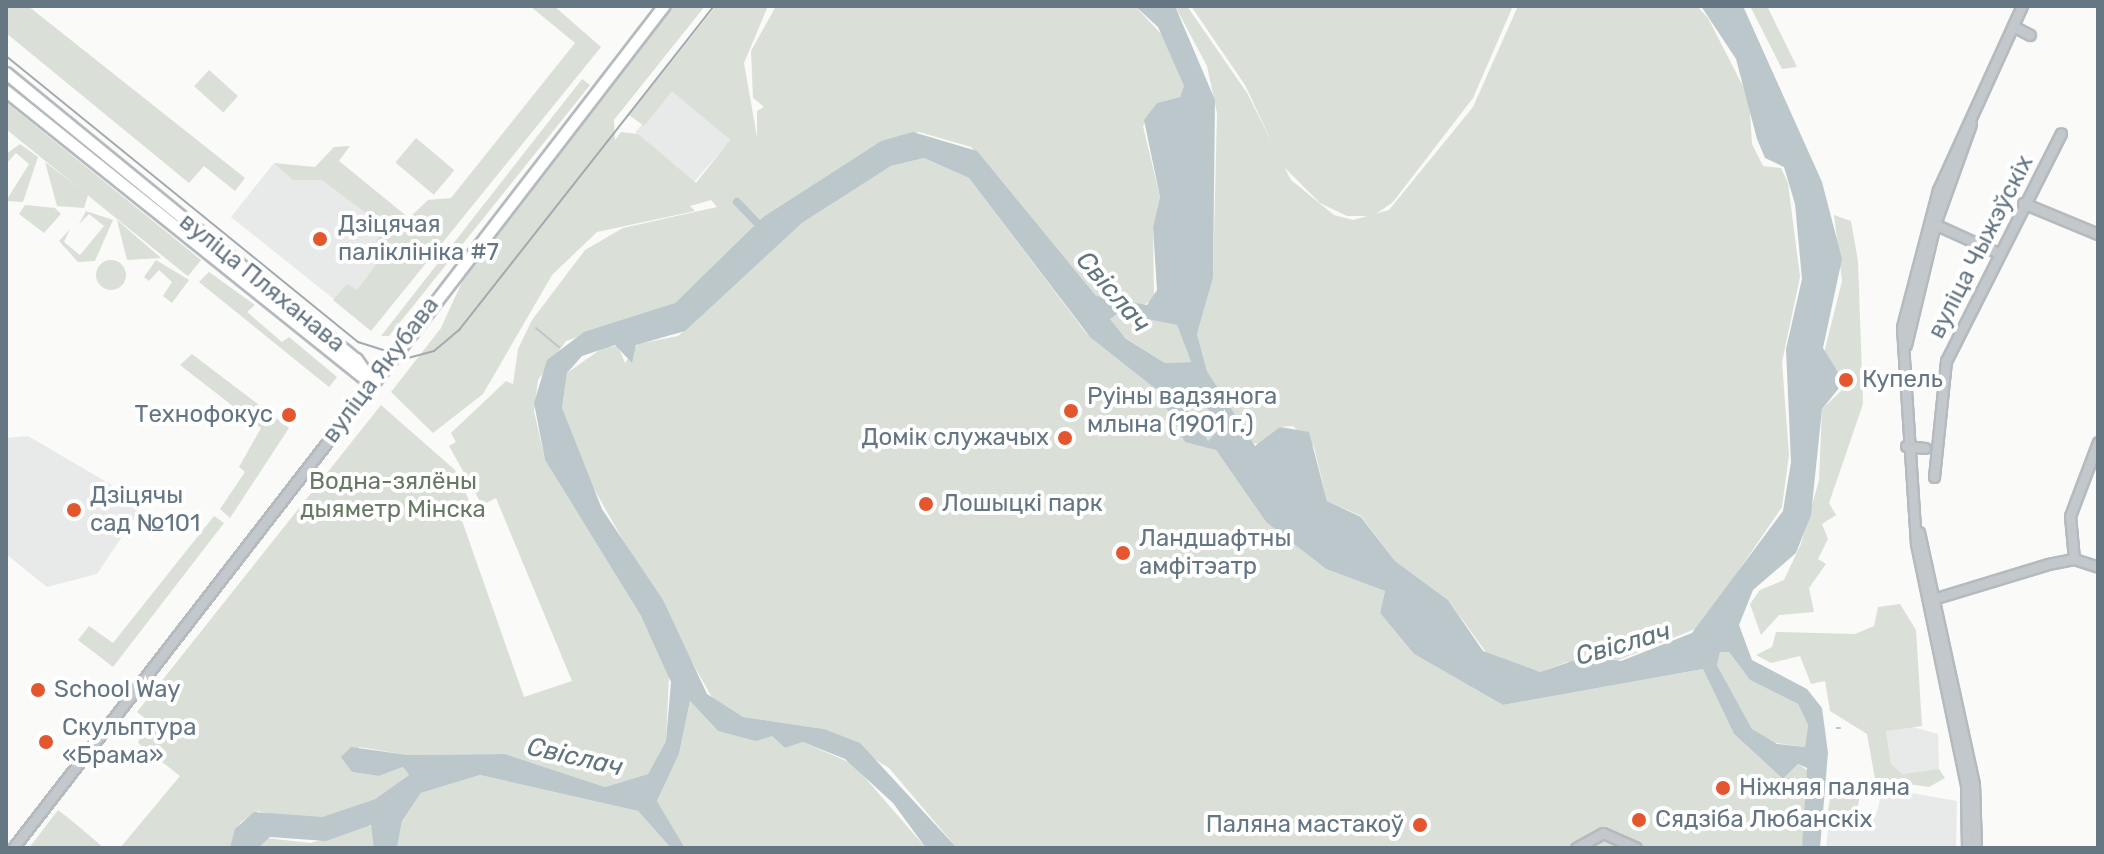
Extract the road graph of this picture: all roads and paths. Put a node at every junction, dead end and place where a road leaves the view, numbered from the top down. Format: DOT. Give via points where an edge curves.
graph roads {
  1 [pos="663,6"];
  2 [pos="2022,6"];
  3 [pos="2013,26"];
  4 [pos="2030,35"];
  5 [pos="6,73"];
  6 [pos="6,91"];
  7 [pos="54,120"];
  8 [pos="2061,133"];
  9 [pos="2023,203"];
  10 [pos="1931,222"];
  11 [pos="2098,234"];
  12 [pos="1996,252"];
  13 [pos="373,383"];
  14 [pos="2098,442"];
  15 [pos="1906,446"];
  16 [pos="1925,448"];
  17 [pos="1934,477"];
  18 [pos="2074,559"];
  19 [pos="2098,567"];
  20 [pos="1932,599"];
  21 [pos="13,848"];
  22 [pos="1576,848"];
  23 [pos="1636,848"];
  24 [pos="1967,848"];
  25 [pos="1976,848"];
  1 -- 13 [label="main road, вуліца Якубава"];
  2 -- 3 [label="street, вуліца Чыжэўскіх"];
  3 -- 4 [label="street"];
  3 -- 10 [label="street, вуліца Чыжэўскіх"];
  5 -- 7 [label="main road, вуліца Пляханава"];
  6 -- 7 [label="main road, вуліца Пляханава"];
  7 -- 13 [label="main road, вуліца Пляханава" via="356,359"];
  8 -- 9 [label="street, вуліца Чыжэўскіх"];
  9 -- 11 [label="street"];
  9 -- 12 [label="street, вуліца Чыжэўскіх"];
  10 -- 12 [label="street"];
  10 -- 15 [label="street, вуліца Чыжэўскіх" via="1902,327"];
  12 -- 17 [label="street, вуліца Чыжэўскіх" via="1946,361"];
  13 -- 21 [label="street, вуліца Якубава"];
  14 -- 18 [label="street" via="2070,516"];
  15 -- 16 [label="street"];
  15 -- 20 [label="street, вуліца Чыжэўскіх"];
  18 -- 19 [label="street"];
  18 -- 20 [label="street"];
  20 -- 24 [label="street, вуліца Чыжэўскіх" via="1966,785"];
  20 -- 25 [label="street, вуліца Чыжэўскіх" via="1974,784"];
  22 -- 23 [label="street" via="1603,833"];
}
